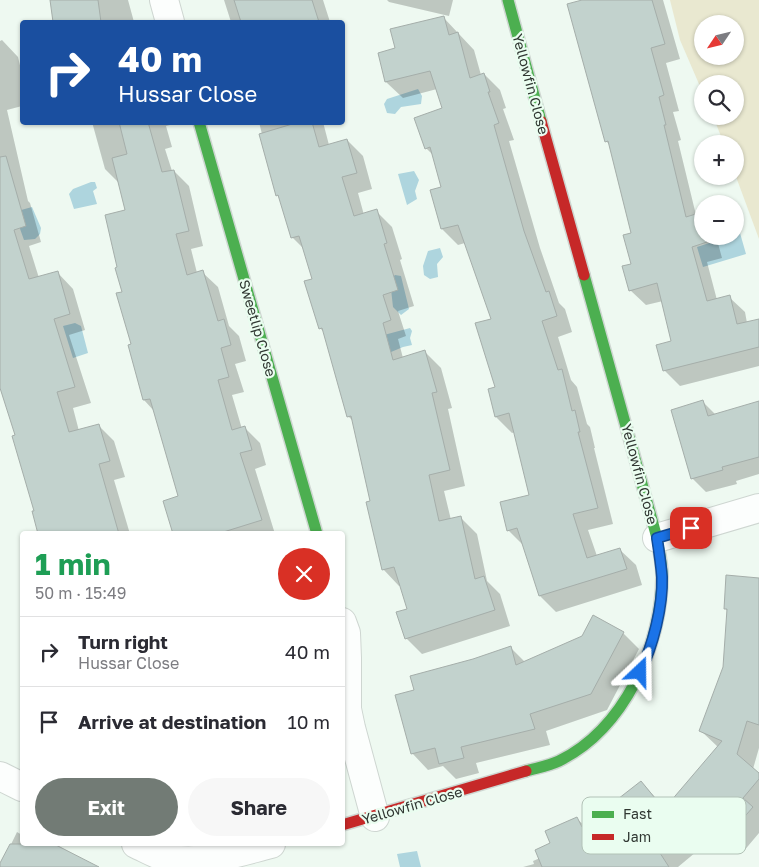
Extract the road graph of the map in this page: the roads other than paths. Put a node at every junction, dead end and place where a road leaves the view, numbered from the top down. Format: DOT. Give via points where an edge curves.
graph roads {
  1 [pos="164,0"];
  2 [pos="508,0"];
  3 [pos="169,20"];
  4 [pos="200,125"];
  5 [pos="759,508"];
  6 [pos="316,531"];
  7 [pos="657,538"];
  8 [pos="345,630"];
  9 [pos="0,776"];
  10 [pos="20,786"];
  11 [pos="375,816"];
  12 [pos="345,824"];
  13 [pos="141,846"];
  14 [pos="266,846"];
  15 [pos="224,862"];
  1 -- 3 [label="street"];
  2 -- 7 [label="street, Yellowfin Close"];
  4 -- 6 [label="street, Sweetlip Close"];
  5 -- 7 [label="street"];
  7 -- 11 [label="street, Yellowfin Close" via="662,578 658,619 648,657 610,719 584,744 558,762"];
  8 -- 11 [label="street" via="350,728"];
  9 -- 10 [label="street"];
  11 -- 12 [label="street, Yellowfin Close"];
  13 -- 15 [label="street" via="170,858"];
  14 -- 15 [label="street"];
}
